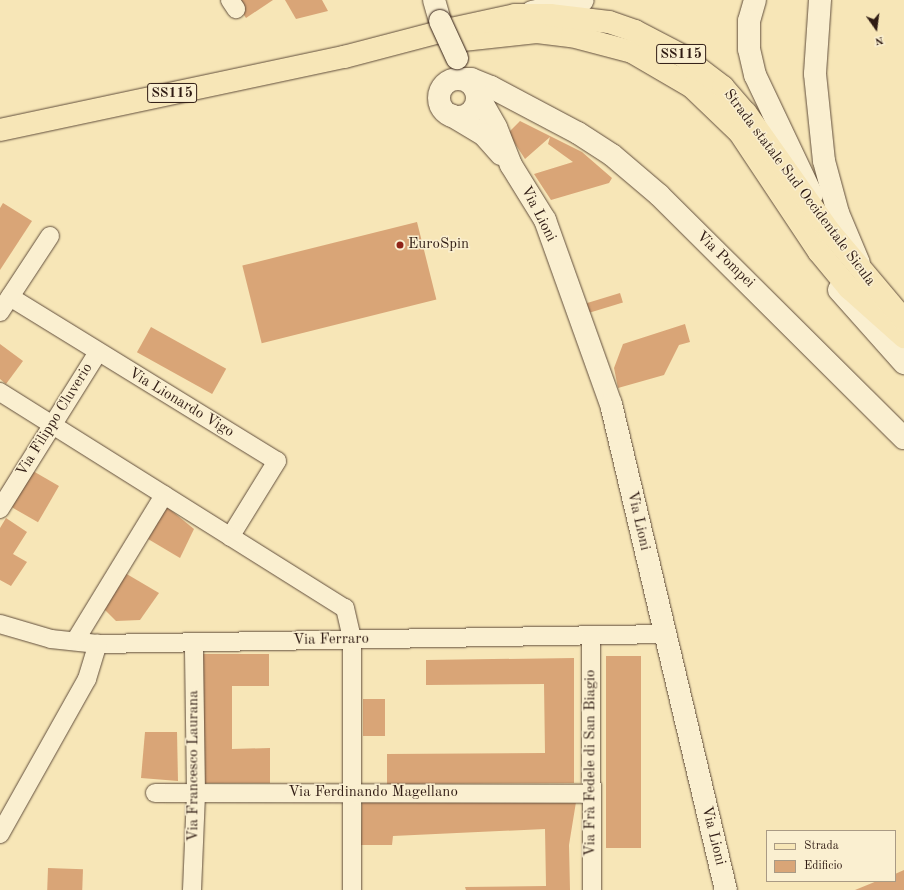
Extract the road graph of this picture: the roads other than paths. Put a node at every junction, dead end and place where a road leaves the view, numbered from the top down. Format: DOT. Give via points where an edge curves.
graph roads {
  1 [pos="434,0"];
  2 [pos="581,0"];
  3 [pos="755,0"];
  4 [pos="820,0"];
  5 [pos="515,15"];
  6 [pos="344,57"];
  7 [pos="470,91"];
  8 [pos="520,105"];
  9 [pos="451,115"];
  10 [pos="496,127"];
  11 [pos="0,130"];
  12 [pos="511,165"];
  13 [pos="789,206"];
  14 [pos="830,232"];
  15 [pos="50,236"];
  16 [pos="864,275"];
  17 [pos="5,305"];
  18 [pos="904,320"];
  19 [pos="904,337"];
  20 [pos="98,352"];
  21 [pos="904,364"];
  22 [pos="0,392"];
  23 [pos="52,424"];
  24 [pos="904,438"];
  25 [pos="164,495"];
  26 [pos="0,509"];
  27 [pos="230,537"];
  28 [pos="0,624"];
  29 [pos="665,634"];
  30 [pos="590,635"];
  31 [pos="352,639"];
  32 [pos="75,641"];
  33 [pos="194,642"];
  34 [pos="98,644"];
  35 [pos="155,793"];
  36 [pos="196,793"];
  37 [pos="352,793"];
  38 [pos="592,794"];
  39 [pos="0,834"];
  40 [pos="192,890"];
  41 [pos="352,890"];
  42 [pos="592,890"];
  43 [pos="726,890"];
  1 -- 7 [label="street, bridge" via="440,21"];
  2 -- 5 [label="street"];
  3 -- 14 [label="street" via="749,21 749,49 755,75"];
  4 -- 16 [label="street" via="815,74 824,161 838,213"];
  5 -- 6 [label="main road, Strada statale Sud Occidentale Sicula / SS115"];
  5 -- 14 [label="main road, Strada statale Sud Occidentale Sicula / SS115" via="550,14 609,22 635,31 681,54 723,87 746,113"];
  6 -- 11 [label="main road, Strada statale Sud Occidentale Sicula / SS115"];
  6 -- 13 [label="main road, Strada statale Sud Occidentale Sicula / SS115" via="537,32 599,42 632,52 692,87 734,127"];
  7 -- 8 [label="street, Via Pompei"];
  7 -- 9 [label="street" via="462,116"];
  7 -- 9 [label="street" via="444,85 439,97 442,108"];
  7 -- 10 [label="street"];
  8 -- 10 [label="street" via="499,114"];
  8 -- 24 [label="street, Via Pompei" via="578,133 612,155 659,195"];
  9 -- 12 [label="street" via="483,134"];
  10 -- 12 [label="street"];
  12 -- 29 [label="street, Via Lioni" via="545,220 610,404"];
  13 -- 19 [label="main road, Strada statale Sud Occidentale Sicula / SS115" via="819,252 849,288"];
  13 -- 21 [label="street" via="812,259"];
  14 -- 16 [label="main road, Strada statale Sud Occidentale Sicula / SS115"];
  15 -- 17 [label="street"];
  16 -- 18 [label="main road, Strada statale Sud Occidentale Sicula / SS115"];
  17 -- 20 [label="street, Via Lionardo Vigo"];
  20 -- 23 [label="street, Via Filippo Cluverio"];
  20 -- 27 [label="street, Via Lionardo Vigo" via="277,461"];
  22 -- 23 [label="street"];
  23 -- 25 [label="street"];
  23 -- 26 [label="street, Via Filippo Cluverio"];
  25 -- 27 [label="street"];
  25 -- 32 [label="street"];
  27 -- 31 [label="street" via="345,608"];
  28 -- 32 [label="street, Via Ferraro" via="51,639"];
  29 -- 30 [label="street, Via Ferraro"];
  29 -- 43 [label="street, Via Lioni"];
  30 -- 31 [label="street, Via Ferraro"];
  30 -- 38 [label="street, Via Frà Fedele di San Biagio"];
  31 -- 33 [label="street, Via Ferraro"];
  31 -- 37 [label="street"];
  32 -- 34 [label="street, Via Ferraro"];
  33 -- 34 [label="street, Via Ferraro"];
  33 -- 36 [label="street, Via Francesco Laurana"];
  34 -- 39 [label="street" via="87,679"];
  35 -- 36 [label="street, Via Ferdinando Magellano"];
  36 -- 37 [label="street, Via Ferdinando Magellano"];
  36 -- 40 [label="street, Via Francesco Laurana"];
  37 -- 38 [label="street, Via Ferdinando Magellano"];
  37 -- 41 [label="street"];
  38 -- 42 [label="street, Via Frà Fedele di San Biagio"];
}
